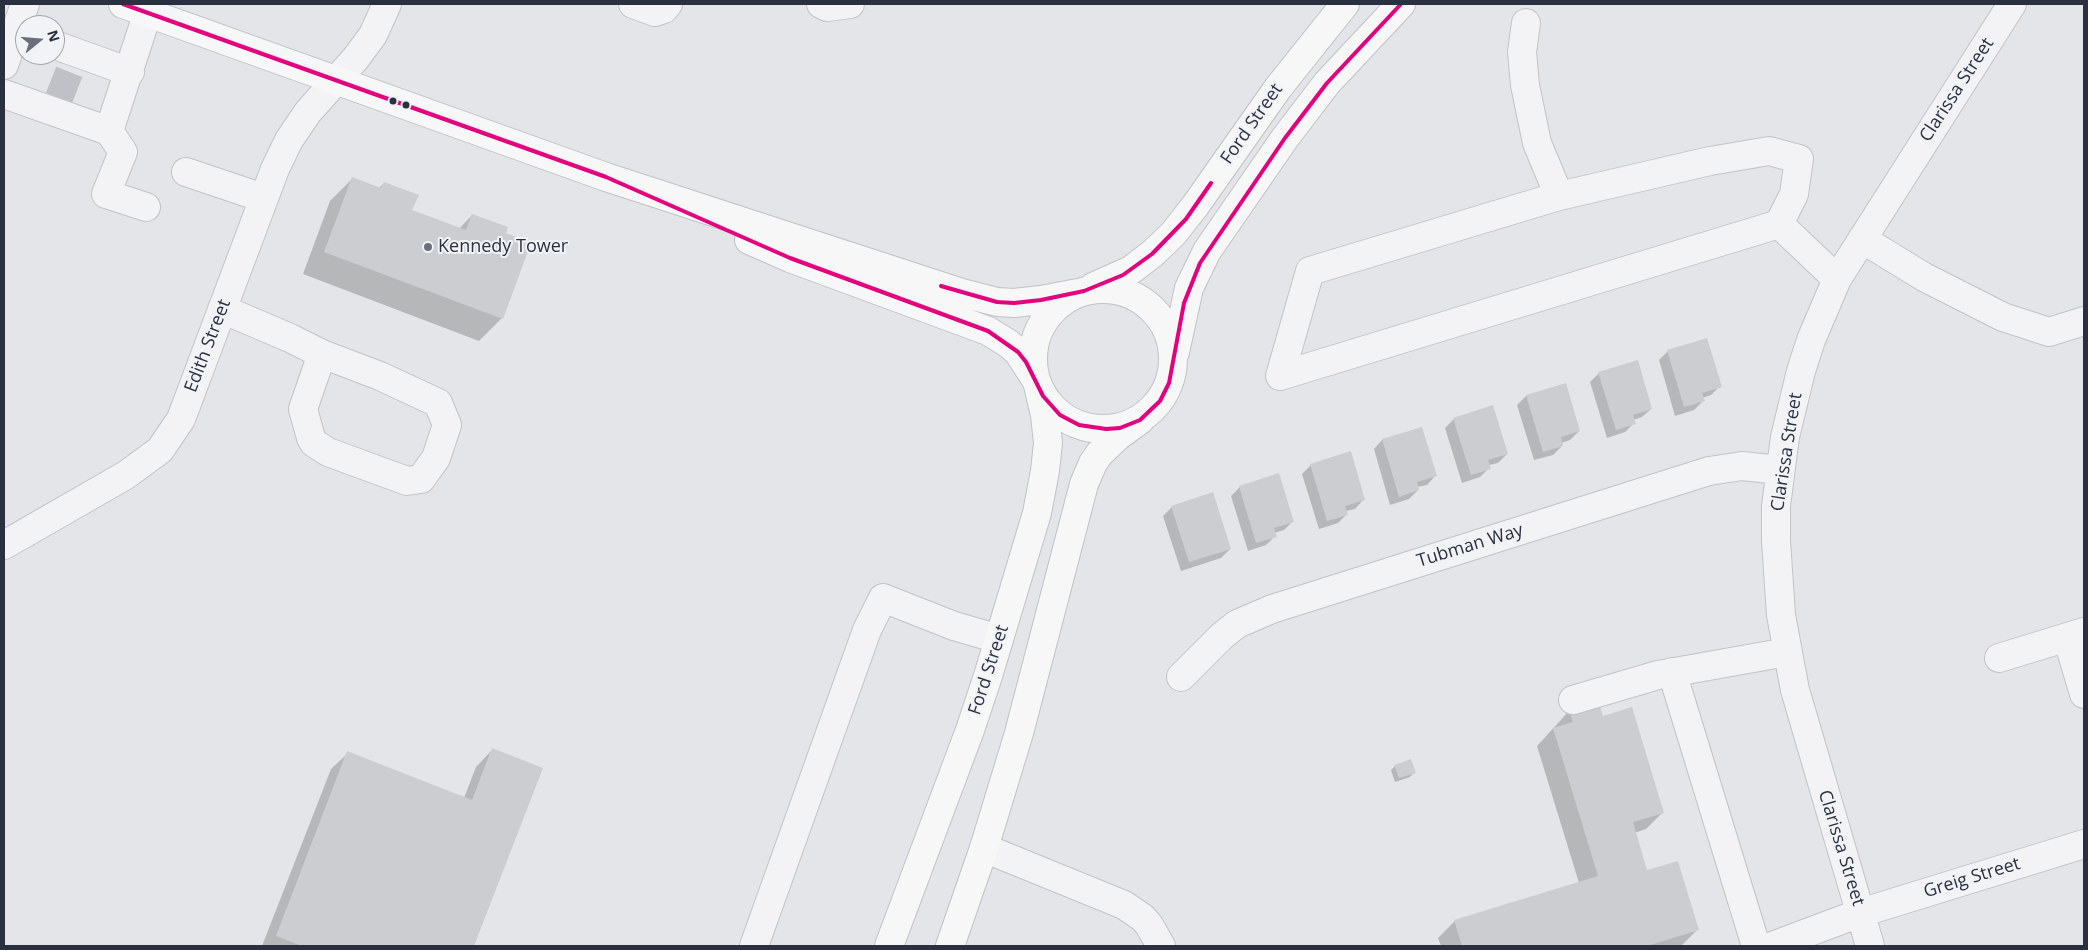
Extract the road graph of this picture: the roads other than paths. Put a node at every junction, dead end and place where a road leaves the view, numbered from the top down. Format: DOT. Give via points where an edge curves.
graph roads {
  1 [pos="387,4"];
  2 [pos="633,4"];
  3 [pos="668,4"];
  4 [pos="821,4"];
  5 [pos="850,4"];
  6 [pos="1345,4"];
  7 [pos="1401,4"];
  8 [pos="2012,4"];
  9 [pos="136,8"];
  10 [pos="1526,23"];
  11 [pos="15,42"];
  12 [pos="68,54"];
  13 [pos="4,64"];
  14 [pos="130,72"];
  15 [pos="336,79"];
  16 [pos="4,94"];
  17 [pos="109,131"];
  18 [pos="186,172"];
  19 [pos="606,177"];
  20 [pos="1559,196"];
  21 [pos="263,198"];
  22 [pos="146,207"];
  23 [pos="1779,224"];
  24 [pos="1862,239"];
  25 [pos="1837,279"];
  26 [pos="1081,292"];
  27 [pos="222,309"];
  28 [pos="2084,321"];
  29 [pos="322,354"];
  30 [pos="1172,371"];
  31 [pos="1037,382"];
  32 [pos="1140,420"];
  33 [pos="1780,470"];
  34 [pos="4,545"];
  35 [pos="2076,634"];
  36 [pos="999,640"];
  37 [pos="1787,652"];
  38 [pos="1999,658"];
  39 [pos="1672,672"];
  40 [pos="1181,677"];
  41 [pos="2084,694"];
  42 [pos="1573,700"];
  43 [pos="2084,844"];
  44 [pos="984,848"];
  45 [pos="1860,913"];
  46 [pos="754,946"];
  47 [pos="888,946"];
  48 [pos="950,946"];
  49 [pos="1161,946"];
  50 [pos="1756,946"];
  51 [pos="1772,946"];
  52 [pos="1870,946"];
  1 -- 15 [label="street, Edith Street" via="373,35"];
  2 -- 3 [label="street" via="656,12"];
  4 -- 5 [label="street" via="827,7"];
  6 -- 26 [label="main road, Ford Street" via="1278,88 1173,234 1132,270"];
  7 -- 30 [label="main road, Ford Street" via="1327,83 1207,251 1184,303"];
  8 -- 24 [label="street, Clarissa Street"];
  9 -- 14 [label="street"];
  9 -- 15 [label="main road"];
  10 -- 20 [label="street" via="1522,52 1525,85 1538,143"];
  11 -- 13 [label="street"];
  12 -- 14 [label="street"];
  14 -- 17 [label="street"];
  15 -- 19 [label="main road"];
  15 -- 21 [label="street, Edith Street" via="289,140"];
  16 -- 17 [label="street" via="56,105"];
  17 -- 22 [label="street" via="123,152 106,194"];
  18 -- 21 [label="street"];
  19 -- 26 [label="main road" via="997,302 1027,302"];
  19 -- 31 [label="main road" via="790,258 988,331 1018,352"];
  20 -- 23 [label="street" via="1710,161 1769,151 1799,159 1794,194"];
  20 -- 23 [label="street" via="1310,271 1280,376"];
  21 -- 27 [label="street, Edith Street"];
  23 -- 25 [label="street"];
  24 -- 25 [label="street, Clarissa Street"];
  24 -- 28 [label="street" via="1924,277 2003,317 2049,332"];
  25 -- 33 [label="street, Clarissa Street" via="1801,371"];
  26 -- 30 [label="main road" via="1102,288 1127,292 1154,309 1172,345"];
  26 -- 31 [label="main road" via="1055,307 1040,327 1032,355"];
  27 -- 29 [label="street"];
  27 -- 34 [label="street, Edith Street" via="180,419 160,450 126,475"];
  29 -- 29 [label="street" via="438,403 447,425 436,458 420,479 407,481 328,452 314,443 302,410"];
  30 -- 32 [label="main road" via="1163,396"];
  31 -- 32 [label="main road" via="1043,396 1055,410 1079,425 1114,429"];
  31 -- 36 [label="main road, Ford Street" via="1047,428 1046,470 1037,513"];
  32 -- 44 [label="main road" via="1100,453 1084,484 1019,733"];
  33 -- 37 [label="street, Clarissa Street" via="1776,541"];
  33 -- 40 [label="street, Tubman Way" via="1742,466 1708,471 1272,608 1237,624"];
  35 -- 38 [label="street"];
  35 -- 41 [label="street"];
  36 -- 46 [label="street" via="883,598 867,630"];
  36 -- 47 [label="main road, Ford Street" via="970,730"];
  37 -- 39 [label="street"];
  37 -- 45 [label="street, Clarissa Street" via="1805,728"];
  39 -- 42 [label="street"];
  39 -- 50 [label="street"];
  43 -- 45 [label="street, Greig Street"];
  44 -- 48 [label="main road"];
  44 -- 49 [label="street" via="1124,905 1143,918"];
  45 -- 51 [label="street, Greig Street"];
  45 -- 52 [label="street, Clarissa Street"];
}
